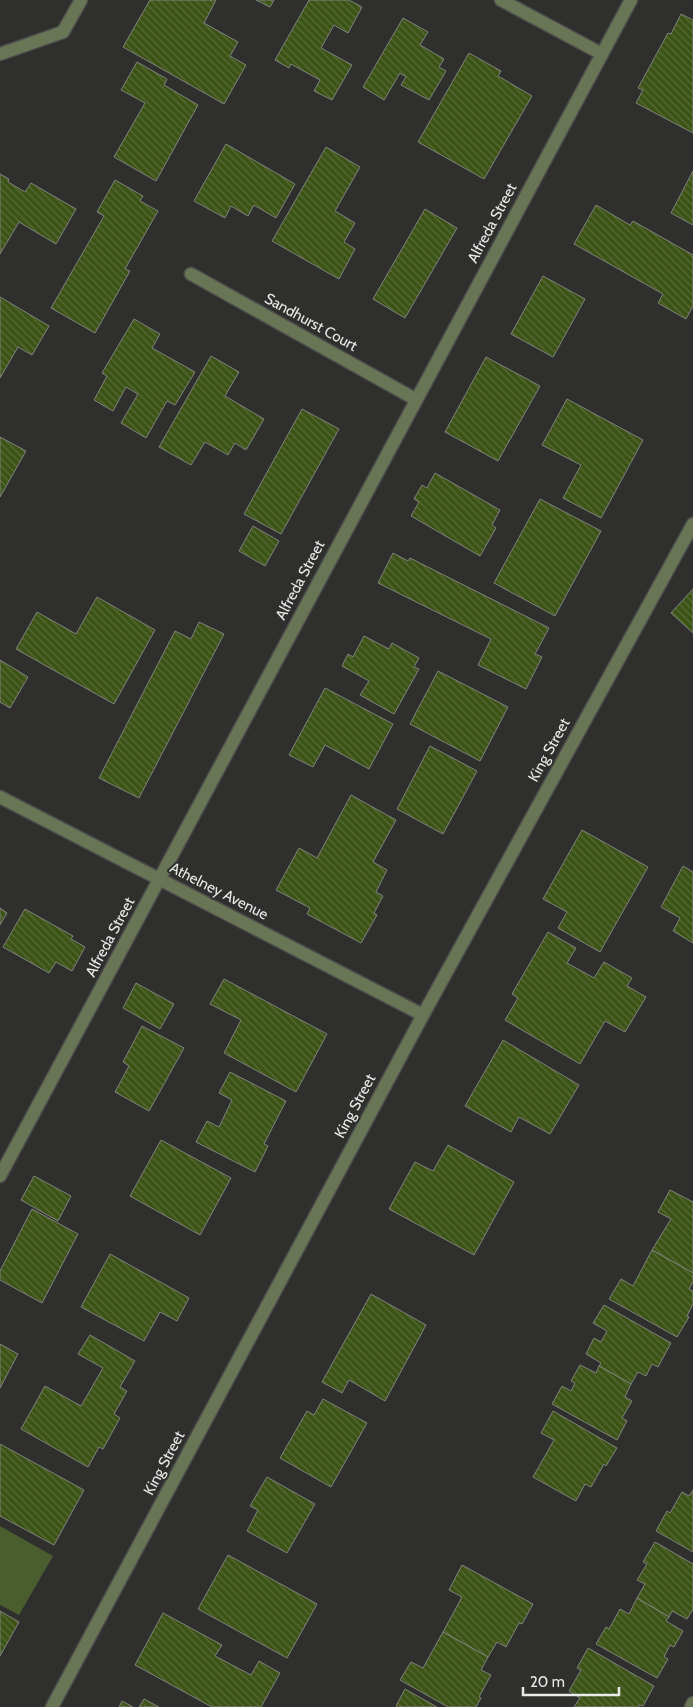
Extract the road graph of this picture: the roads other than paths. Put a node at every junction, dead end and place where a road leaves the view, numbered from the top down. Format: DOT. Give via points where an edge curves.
graph roads {
  1 [pos="81,0"];
  2 [pos="501,0"];
  3 [pos="631,0"];
  4 [pos="0,54"];
  5 [pos="602,54"];
  6 [pos="191,274"];
  7 [pos="415,398"];
  8 [pos="693,524"];
  9 [pos="0,798"];
  10 [pos="160,879"];
  11 [pos="423,1014"];
  12 [pos="0,1176"];
  13 [pos="693,1703"];
  14 [pos="52,1707"];
  15 [pos="691,1707"];
  1 -- 4 [label="street" via="63,32"];
  2 -- 5 [label="street"];
  3 -- 5 [label="street, Alfreda Street"];
  5 -- 7 [label="street, Alfreda Street"];
  6 -- 7 [label="street, Sandhurst Court"];
  7 -- 10 [label="street, Alfreda Street"];
  8 -- 11 [label="street, King Street"];
  9 -- 10 [label="street, Athelney Avenue"];
  10 -- 11 [label="street, Athelney Avenue"];
  10 -- 12 [label="street, Alfreda Street"];
  11 -- 14 [label="street, King Street"];
  13 -- 15 [label="street"];
}
